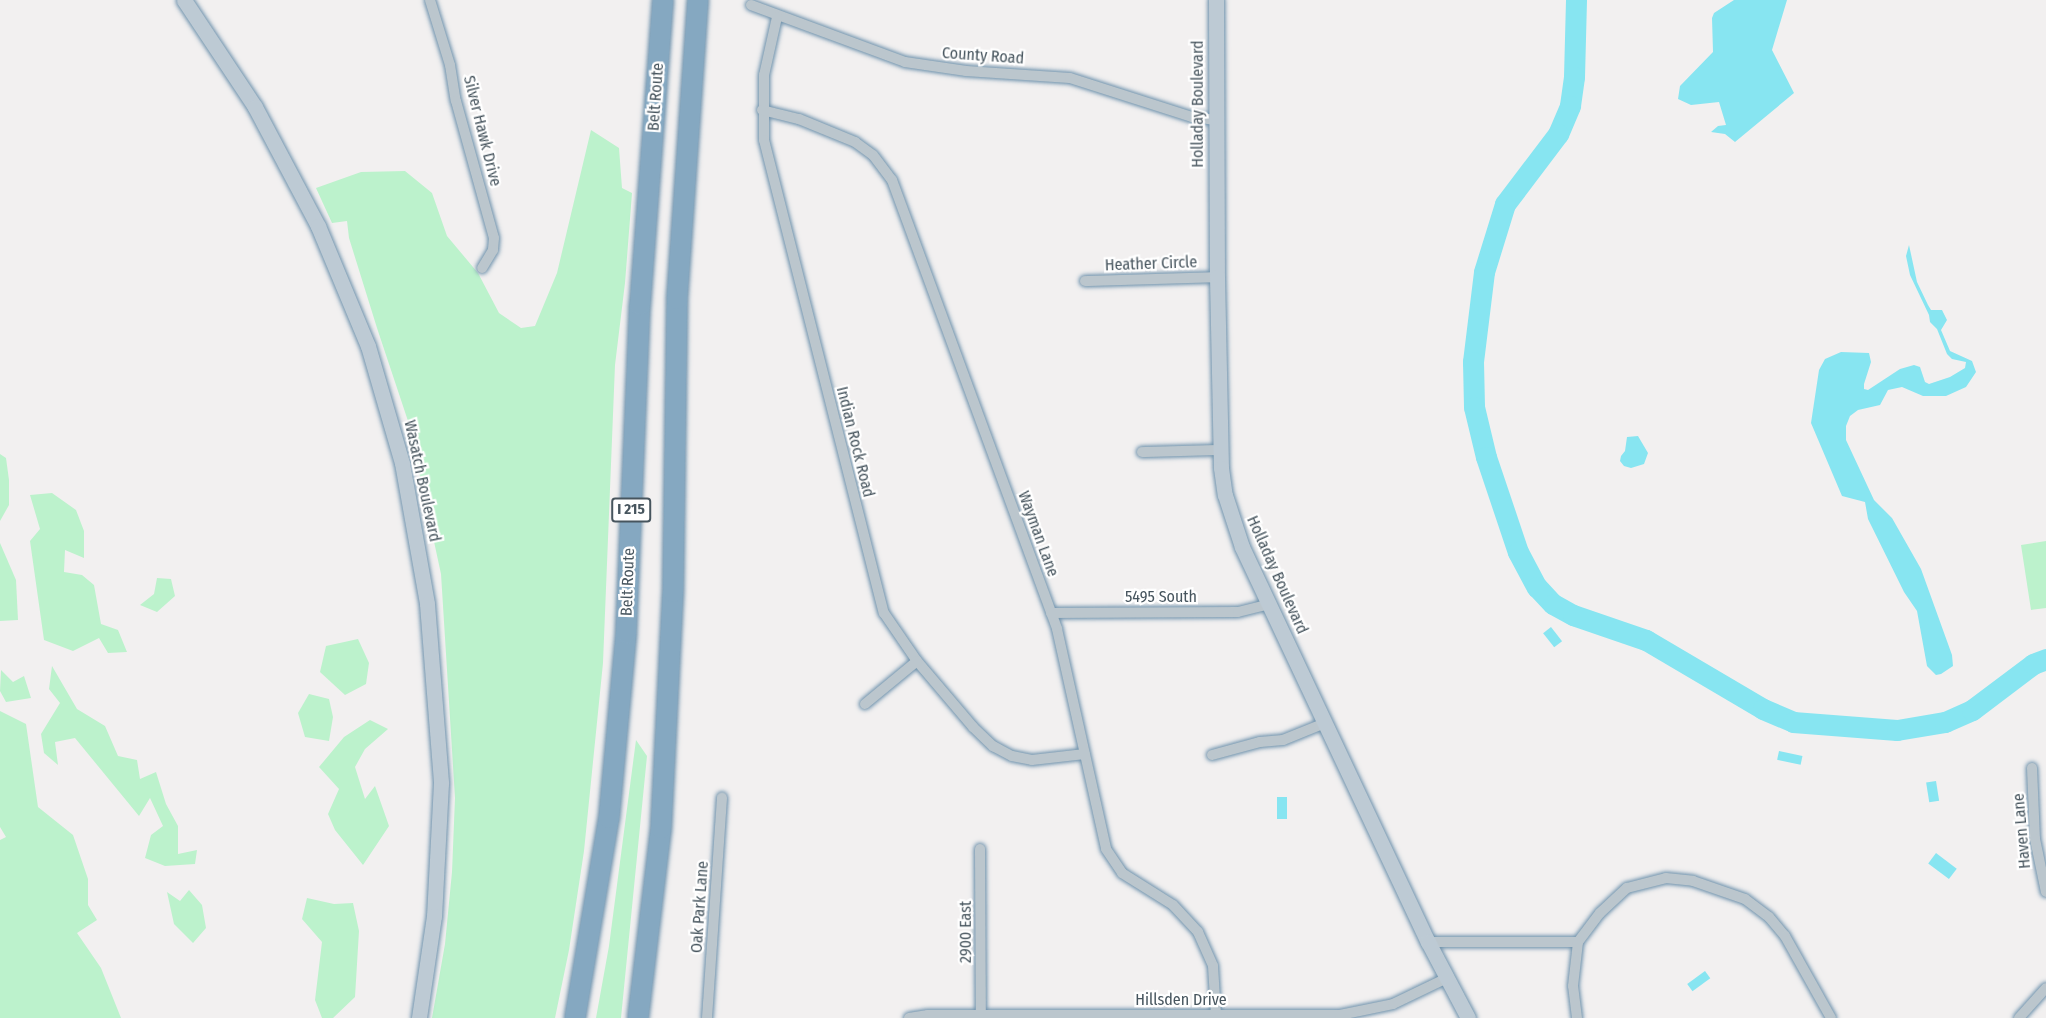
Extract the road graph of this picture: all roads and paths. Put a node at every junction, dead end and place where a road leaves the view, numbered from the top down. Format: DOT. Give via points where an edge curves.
graph roads {
  1 [pos="184,0"];
  2 [pos="430,0"];
  3 [pos="663,0"];
  4 [pos="698,0"];
  5 [pos="1216,0"];
  6 [pos="751,5"];
  7 [pos="777,17"];
  8 [pos="762,110"];
  9 [pos="1216,120"];
  10 [pos="482,268"];
  11 [pos="1217,277"];
  12 [pos="1085,282"];
  13 [pos="1221,450"];
  14 [pos="1142,452"];
  15 [pos="1269,604"];
  16 [pos="1051,613"];
  17 [pos="917,661"];
  18 [pos="865,704"];
  19 [pos="1325,723"];
  20 [pos="1085,754"];
  21 [pos="1212,755"];
  22 [pos="2032,768"];
  23 [pos="722,798"];
  24 [pos="980,849"];
  25 [pos="2046,892"];
  26 [pos="1428,942"];
  27 [pos="1578,942"];
  28 [pos="1447,978"];
  29 [pos="2046,988"];
  30 [pos="1216,1015"];
  31 [pos="988,1016"];
  32 [pos="1322,1017"];
  33 [pos="419,1018"];
  34 [pos="575,1018"];
  35 [pos="638,1018"];
  36 [pos="707,1018"];
  37 [pos="909,1018"];
  38 [pos="1468,1018"];
  39 [pos="1577,1018"];
  40 [pos="1832,1018"];
  41 [pos="2019,1018"];
  1 -- 33 [label="main road, Wasatch Boulevard" via="260,116 318,226 368,346 402,463 427,604 441,783 434,916"];
  2 -- 10 [label="street, Silver Hawk Drive" via="494,238 493,250"];
  3 -- 34 [label="highway, Belt Route / I 215" via="640,305 626,633 609,818"];
  4 -- 35 [label="highway, I 215" via="677,299 673,592 661,828"];
  5 -- 9 [label="main road, Holladay Boulevard"];
  6 -- 7 [label="street, County Road"];
  7 -- 8 [label="street, Indian Rock Road" via="764,75"];
  7 -- 9 [label="street, County Road" via="905,62 966,71 1070,78 1192,117"];
  8 -- 16 [label="street, Wayman Lane" via="799,119 855,142 873,154 892,180"];
  8 -- 17 [label="street, Indian Rock Road" via="764,141 877,595 888,622"];
  9 -- 11 [label="main road, Holladay Boulevard"];
  11 -- 12 [label="street, Heather Circle"];
  11 -- 13 [label="main road, Holladay Boulevard"];
  13 -- 14 [label="street"];
  13 -- 15 [label="main road, Holladay Boulevard" via="1231,515"];
  15 -- 16 [label="street, 5495 South" via="1238,612"];
  15 -- 19 [label="main road, Holladay Boulevard"];
  16 -- 20 [label="street, Wayman Lane"];
  17 -- 18 [label="street"];
  17 -- 20 [label="street, Indian Rock Road" via="973,727 1002,751 1032,760"];
  19 -- 21 [label="street" via="1290,739 1260,742"];
  19 -- 26 [label="main road, Holladay Boulevard"];
  20 -- 30 [label="street, Wayman Lane" via="1103,841 1110,857 1129,879 1182,912 1198,932 1212,966"];
  22 -- 25 [label="street, Haven Lane" via="2035,839"];
  23 -- 36 [label="street, Oak Park Lane"];
  24 -- 31 [label="street, 2900 East"];
  26 -- 27 [label="street"];
  26 -- 28 [label="main road, Holladay Boulevard"];
  27 -- 39 [label="street" via="1573,986"];
  27 -- 40 [label="street" via="1600,913 1627,888 1666,878 1702,883 1745,900 1769,917 1785,936"];
  28 -- 32 [label="street, Hillsden Drive" via="1380,1008"];
  28 -- 38 [label="main road, Holladay Boulevard"];
  29 -- 41 [label="street"];
  30 -- 31 [label="street, Hillsden Drive"];
  30 -- 32 [label="street, Hillsden Drive"];
  31 -- 37 [label="street, Hillsden Drive"];
}
